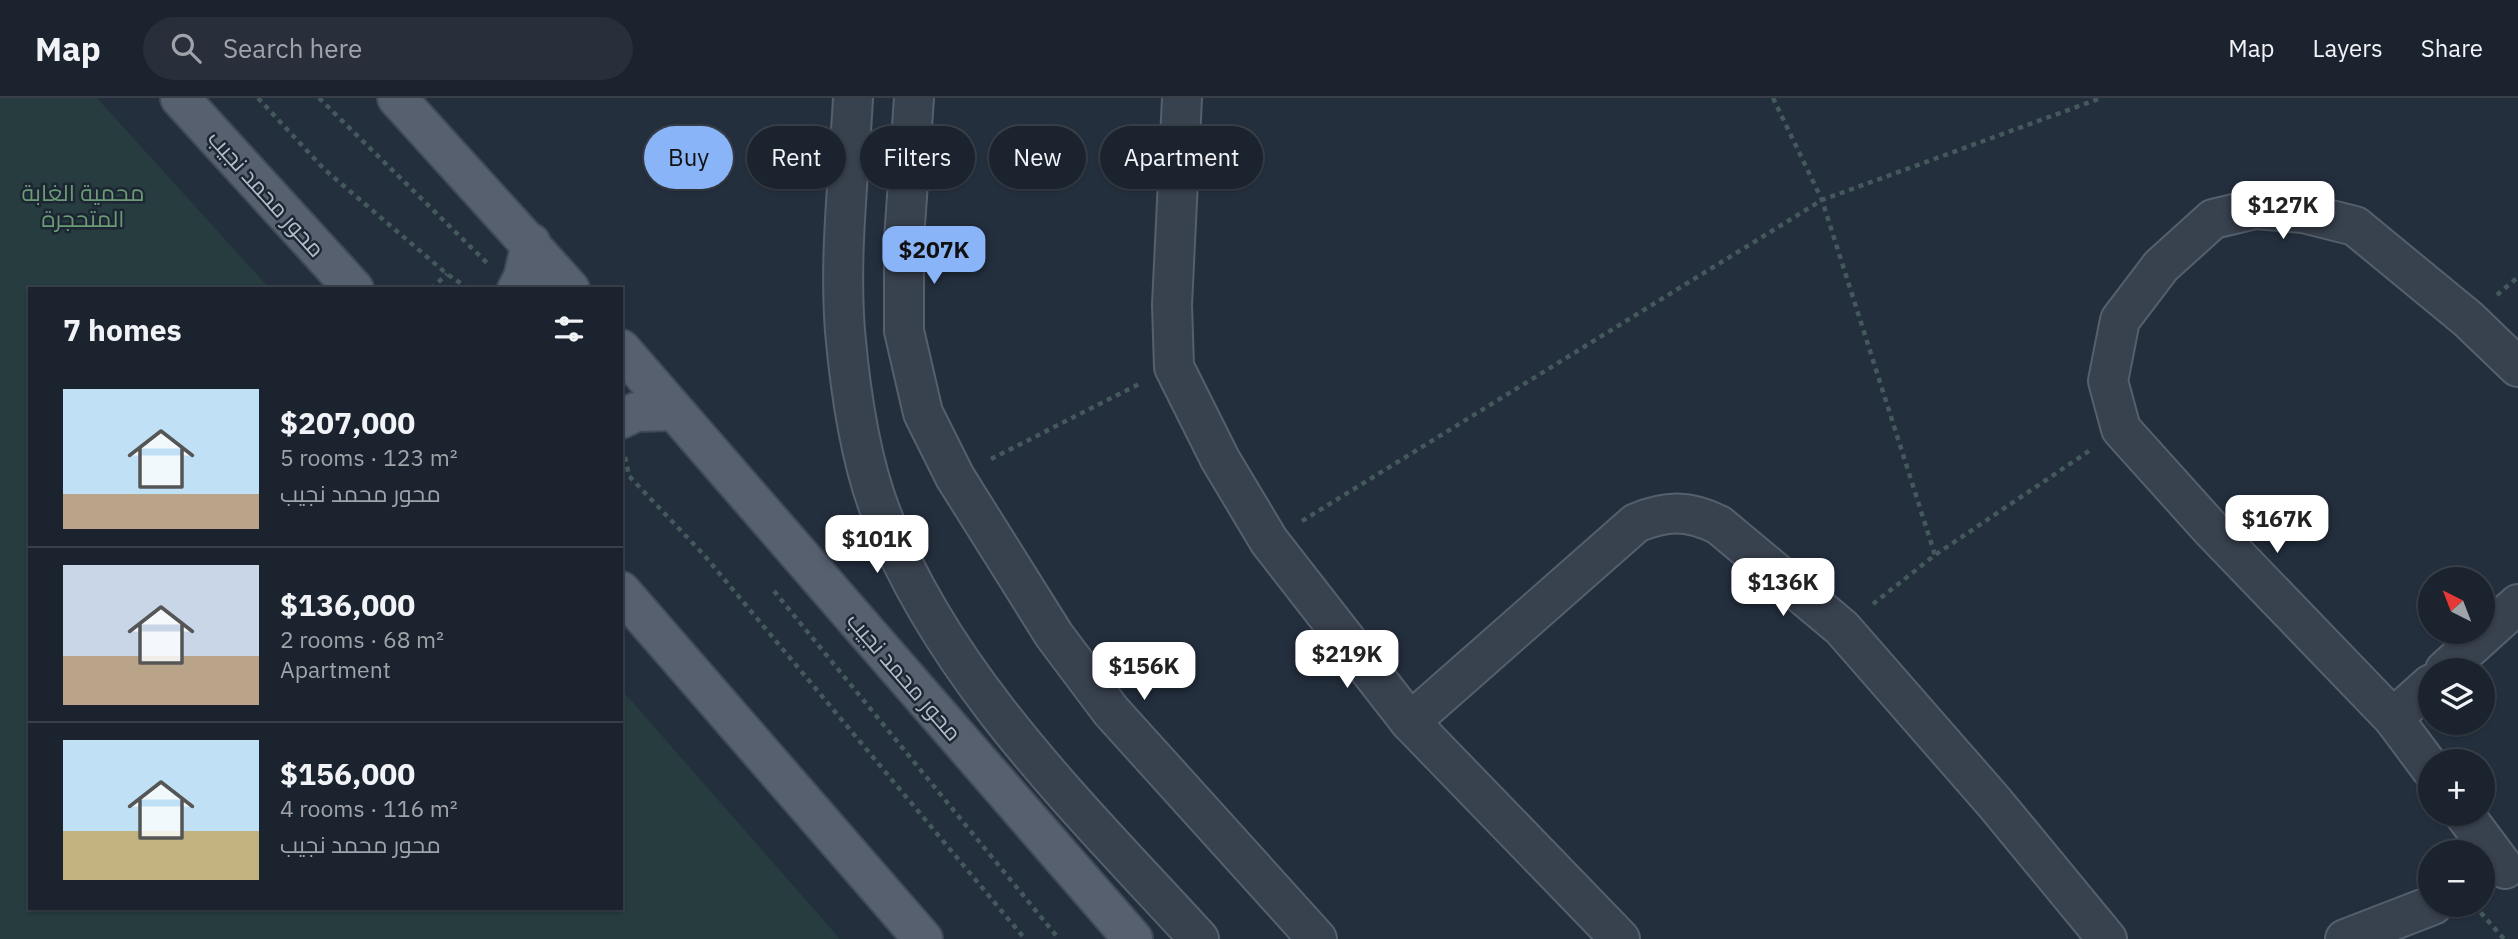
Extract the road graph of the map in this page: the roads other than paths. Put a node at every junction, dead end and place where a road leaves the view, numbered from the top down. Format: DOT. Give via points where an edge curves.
graph roads {
  1 [pos="180,98"];
  2 [pos="397,98"];
  3 [pos="853,98"];
  4 [pos="914,98"];
  5 [pos="1182,98"];
  6 [pos="531,243"];
  7 [pos="352,287"];
  8 [pos="518,287"];
  9 [pos="568,287"];
  10 [pos="623,351"];
  11 [pos="2518,367"];
  12 [pos="672,411"];
  13 [pos="626,434"];
  14 [pos="623,593"];
  15 [pos="2518,604"];
  16 [pos="2458,658"];
  17 [pos="2418,696"];
  18 [pos="2393,718"];
  19 [pos="1409,722"];
  20 [pos="2418,752"];
  21 [pos="2472,826"];
  22 [pos="2502,871"];
  23 [pos="2418,911"];
  24 [pos="923,939"];
  25 [pos="1133,939"];
  26 [pos="1199,939"];
  27 [pos="1317,939"];
  28 [pos="1620,939"];
  29 [pos="2107,939"];
  30 [pos="2345,939"];
  1 -- 7 [label="main road, محور محمد نجيب"];
  2 -- 6 [label="main road"];
  3 -- 26 [label="street" via="845,330 859,430 880,512 931,618 984,691 1051,775"];
  4 -- 27 [label="street" via="904,239 904,331 923,413 955,477 1054,635 1111,711"];
  5 -- 19 [label="street" via="1171,305 1174,367 1220,459 1269,541"];
  6 -- 8 [label="main road"];
  6 -- 9 [label="main road"];
  10 -- 12 [label="main road, محور محمد نجيب"];
  11 -- 18 [label="street" via="2468,319 2355,226 2303,213 2255,208 2213,219 2161,266 2120,320 2108,381 2121,429"];
  12 -- 13 [label="main road" via="636,412"];
  12 -- 25 [label="main road, محور محمد نجيب"];
  14 -- 24 [label="main road"];
  15 -- 16 [label="street"];
  17 -- 18 [label="street"];
  18 -- 20 [label="street"];
  19 -- 28 [label="street"];
  19 -- 29 [label="street" via="1636,523 1657,514 1700,515 1719,525 1842,628"];
  21 -- 22 [label="street"];
  23 -- 30 [label="street"];
}
